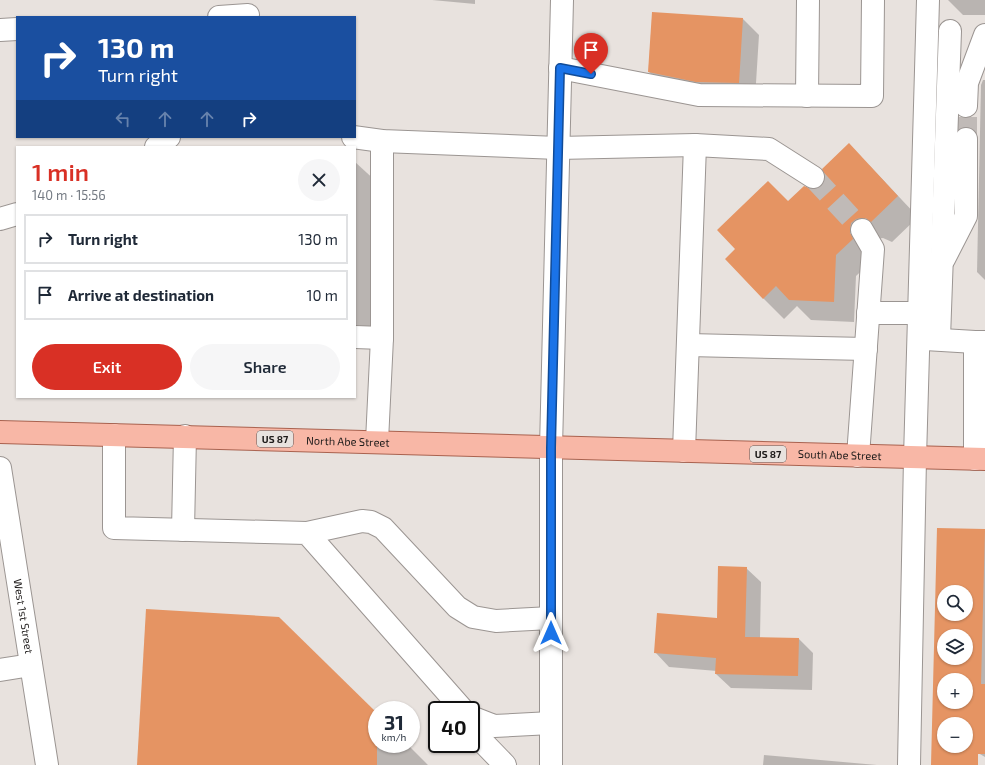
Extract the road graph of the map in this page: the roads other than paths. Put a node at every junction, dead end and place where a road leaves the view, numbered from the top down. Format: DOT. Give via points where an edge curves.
graph roads {
  1 [pos="562,0"];
  2 [pos="808,0"];
  3 [pos="873,0"];
  4 [pos="928,0"];
  5 [pos="248,15"];
  6 [pos="234,16"];
  7 [pos="16,29"];
  8 [pos="0,30"];
  9 [pos="950,31"];
  10 [pos="985,31"];
  11 [pos="927,32"];
  12 [pos="985,35"];
  13 [pos="560,68"];
  14 [pos="807,96"];
  15 [pos="966,106"];
  16 [pos="356,137"];
  17 [pos="168,138"];
  18 [pos="966,139"];
  19 [pos="382,140"];
  20 [pos="695,145"];
  21 [pos="157,146"];
  22 [pos="558,148"];
  23 [pos="813,177"];
  24 [pos="16,214"];
  25 [pos="0,219"];
  26 [pos="862,230"];
  27 [pos="941,263"];
  28 [pos="868,313"];
  29 [pos="919,313"];
  30 [pos="356,337"];
  31 [pos="382,338"];
  32 [pos="928,339"];
  33 [pos="980,342"];
  34 [pos="688,345"];
  35 [pos="866,349"];
  36 [pos="0,432"];
  37 [pos="114,435"];
  38 [pos="185,436"];
  39 [pos="377,441"];
  40 [pos="551,448"];
  41 [pos="684,451"];
  42 [pos="858,456"];
  43 [pos="915,458"];
  44 [pos="980,459"];
  45 [pos="0,468"];
  46 [pos="183,530"];
  47 [pos="307,533"];
  48 [pos="551,618"];
  49 [pos="31,665"];
  50 [pos="0,670"];
  51 [pos="455,701"];
  52 [pos="480,721"];
  53 [pos="551,723"];
  54 [pos="480,739"];
  55 [pos="47,765"];
  56 [pos="505,765"];
  57 [pos="551,765"];
  58 [pos="909,765"];
  1 -- 13 [label="street"];
  2 -- 14 [label="street"];
  3 -- 14 [label="street" via="872,96"];
  4 -- 11 [label="street"];
  5 -- 6 [label="street"];
  7 -- 8 [label="street"];
  9 -- 10 [label="street"];
  9 -- 11 [label="street"];
  9 -- 27 [label="street"];
  11 -- 29 [label="street"];
  12 -- 15 [label="street" via="967,83"];
  13 -- 14 [label="street" via="699,95"];
  13 -- 22 [label="street"];
  16 -- 19 [label="street"];
  17 -- 21 [label="street"];
  18 -- 27 [label="street" via="966,216"];
  19 -- 22 [label="street"];
  19 -- 31 [label="street"];
  20 -- 22 [label="street"];
  20 -- 23 [label="street" via="769,149"];
  20 -- 34 [label="street"];
  22 -- 40 [label="street"];
  24 -- 25 [label="street"];
  26 -- 28 [label="street" via="873,249"];
  27 -- 32 [label="street"];
  28 -- 29 [label="street"];
  28 -- 35 [label="street"];
  29 -- 32 [label="street"];
  30 -- 31 [label="street"];
  31 -- 39 [label="street"];
  32 -- 33 [label="street"];
  32 -- 43 [label="street"];
  33 -- 44 [label="street"];
  34 -- 35 [label="street"];
  34 -- 41 [label="street"];
  35 -- 42 [label="street"];
  36 -- 37 [label="main road, North Abe Street / US 87"];
  37 -- 38 [label="main road, North Abe Street / US 87"];
  37 -- 46 [label="street" via="114,528"];
  38 -- 39 [label="main road, North Abe Street / US 87"];
  38 -- 46 [label="street"];
  39 -- 40 [label="main road, North Abe Street / US 87"];
  40 -- 41 [label="main road, South Abe Street / US 87"];
  40 -- 48 [label="street"];
  41 -- 42 [label="main road, South Abe Street / US 87"];
  42 -- 43 [label="main road, South Abe Street / US 87"];
  43 -- 44 [label="main road, South Abe Street / US 87"];
  43 -- 58 [label="street"];
  45 -- 49 [label="street, West 1st Street"];
  46 -- 47 [label="street"];
  47 -- 48 [label="street" via="362,521 371,522 382,528 458,607 473,617 496,621"];
  47 -- 51 [label="street"];
  48 -- 53 [label="street"];
  49 -- 50 [label="street"];
  49 -- 55 [label="street, West 1st Street"];
  52 -- 53 [label="street" via="494,726"];
  53 -- 57 [label="street"];
  54 -- 56 [label="street"];
}
